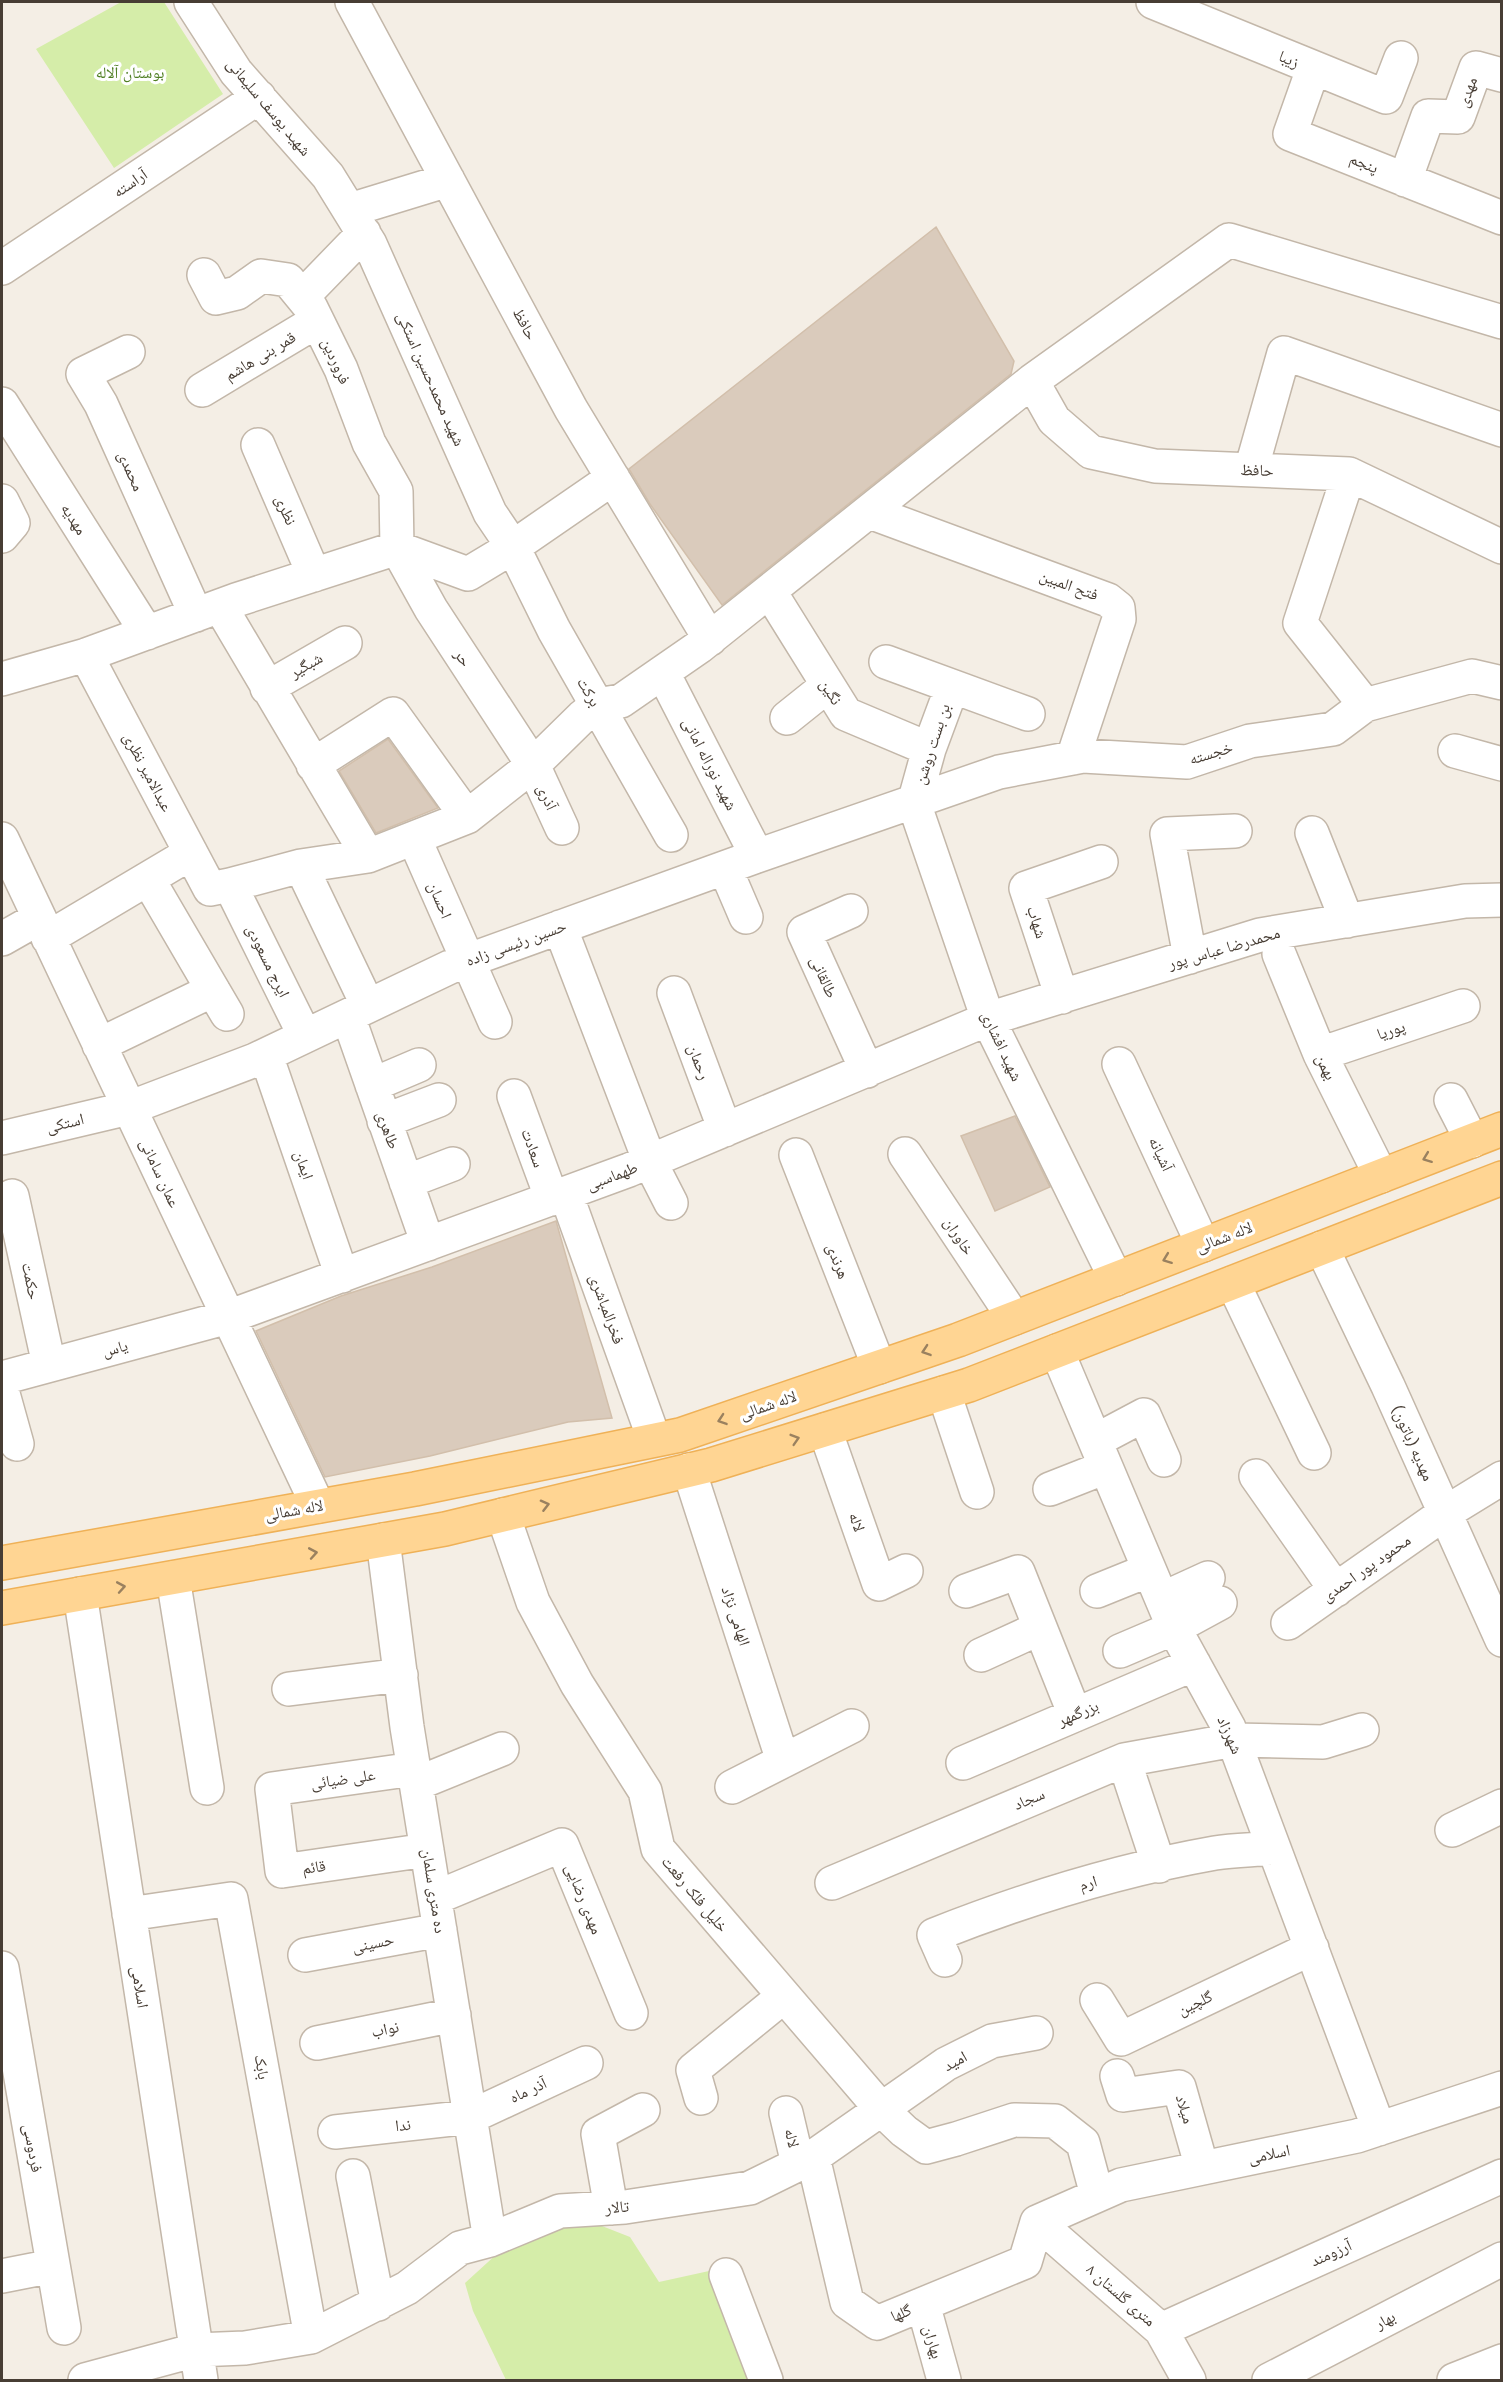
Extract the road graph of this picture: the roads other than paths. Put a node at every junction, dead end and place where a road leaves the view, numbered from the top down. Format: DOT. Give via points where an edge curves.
graph roads {
  1 [pos="191,2"];
  2 [pos="352,2"];
  3 [pos="1154,2"];
  4 [pos="1216,14"];
  5 [pos="1401,58"];
  6 [pos="1313,69"];
  7 [pos="1502,75"];
  8 [pos="259,97"];
  9 [pos="448,180"];
  10 [pos="1405,180"];
  11 [pos="1502,218"];
  12 [pos="357,222"];
  13 [pos="2,268"];
  14 [pos="204,274"];
  15 [pos="310,309"];
  16 [pos="1502,322"];
  17 [pos="128,352"];
  18 [pos="1032,381"];
  19 [pos="202,390"];
  20 [pos="2,404"];
  21 [pos="1502,430"];
  22 [pos="258,445"];
  23 [pos="1251,470"];
  24 [pos="1348,474"];
  25 [pos="613,478"];
  26 [pos="2,501"];
  27 [pos="870,513"];
  28 [pos="2,536"];
  29 [pos="513,547"];
  30 [pos="1502,547"];
  31 [pos="397,548"];
  32 [pos="314,575"];
  33 [pos="770,592"];
  34 [pos="208,611"];
  35 [pos="147,633"];
  36 [pos="710,639"];
  37 [pos="345,643"];
  38 [pos="86,655"];
  39 [pos="886,662"];
  40 [pos="663,673"];
  41 [pos="2,679"];
  42 [pos="1502,683"];
  43 [pos="827,686"];
  44 [pos="952,687"];
  45 [pos="267,688"];
  46 [pos="597,705"];
  47 [pos="1365,705"];
  48 [pos="1028,714"];
  49 [pos="787,718"];
  50 [pos="929,749"];
  51 [pos="1455,751"];
  52 [pos="1073,758"];
  53 [pos="1502,764"];
  54 [pos="312,765"];
  55 [pos="532,765"];
  56 [pos="914,803"];
  57 [pos="467,817"];
  58 [pos="561,828"];
  59 [pos="1235,831"];
  60 [pos="1312,833"];
  61 [pos="671,835"];
  62 [pos="414,838"];
  63 [pos="2,839"];
  64 [pos="191,853"];
  65 [pos="368,856"];
  66 [pos="757,856"];
  67 [pos="1101,862"];
  68 [pos="301,866"];
  69 [pos="725,868"];
  70 [pos="148,879"];
  71 [pos="220,887"];
  72 [pos="1502,900"];
  73 [pos="851,911"];
  74 [pos="746,917"];
  75 [pos="1347,921"];
  76 [pos="560,927"];
  77 [pos="44,928"];
  78 [pos="2,939"];
  79 [pos="1279,954"];
  80 [pos="1190,957"];
  81 [pos="467,961"];
  82 [pos="674,993"];
  83 [pos="1062,997"];
  84 [pos="1463,1006"];
  85 [pos="358,1011"];
  86 [pos="988,1019"];
  87 [pos="495,1022"];
  88 [pos="305,1036"];
  89 [pos="99,1045"];
  90 [pos="1320,1054"];
  91 [pos="266,1055"];
  92 [pos="1119,1064"];
  93 [pos="419,1065"];
  94 [pos="867,1071"];
  95 [pos="372,1085"];
  96 [pos="514,1096"];
  97 [pos="439,1100"];
  98 [pos="1451,1100"];
  99 [pos="129,1108"];
  100 [pos="384,1121"];
  101 [pos="725,1131"];
  102 [pos="1487,1135"];
  103 [pos="2,1138"];
  104 [pos="905,1154"];
  105 [pos="796,1155"];
  106 [pos="650,1162"];
  107 [pos="453,1164"];
  108 [pos="1380,1176"];
  109 [pos="1502,1178"];
  110 [pos="406,1182"];
  111 [pos="12,1196"];
  112 [pos="559,1196"];
  113 [pos="671,1203"];
  114 [pos="428,1244"];
  115 [pos="1203,1245"];
  116 [pos="1322,1248"];
  117 [pos="342,1276"];
  118 [pos="1116,1279"];
  119 [pos="1233,1282"];
  120 [pos="228,1317"];
  121 [pos="1014,1318"];
  122 [pos="975,1333"];
  123 [pos="1057,1351"];
  124 [pos="49,1365"];
  125 [pos="879,1367"];
  126 [pos="2,1378"];
  127 [pos="986,1379"];
  128 [pos="2,1390"];
  129 [pos="944,1393"];
  130 [pos="649,1425"];
  131 [pos="825,1430"];
  132 [pos="17,1444"];
  133 [pos="1314,1453"];
  134 [pos="1101,1454"];
  135 [pos="1164,1460"];
  136 [pos="689,1470"];
  137 [pos="1256,1476"];
  138 [pos="1502,1478"];
  139 [pos="1050,1489"];
  140 [pos="977,1492"];
  141 [pos="318,1506"];
  142 [pos="1445,1513"];
  143 [pos="503,1515"];
  144 [pos="382,1540"];
  145 [pos="6,1563"];
  146 [pos="906,1571"];
  147 [pos="173,1578"];
  148 [pos="1214,1590"];
  149 [pos="1335,1590"];
  150 [pos="966,1591"];
  151 [pos="1097,1591"];
  152 [pos="80,1594"];
  153 [pos="1162,1599"];
  154 [pos="2,1608"];
  155 [pos="1288,1623"];
  156 [pos="1040,1628"];
  157 [pos="1502,1640"];
  158 [pos="1120,1651"];
  159 [pos="981,1655"];
  160 [pos="1194,1664"];
  161 [pos="400,1675"];
  162 [pos="289,1689"];
  163 [pos="1075,1715"];
  164 [pos="852,1726"];
  165 [pos="1362,1730"];
  166 [pos="1234,1740"];
  167 [pos="502,1749"];
  168 [pos="1124,1760"];
  169 [pos="783,1761"];
  170 [pos="963,1763"];
  171 [pos="415,1776"];
  172 [pos="732,1787"];
  173 [pos="207,1788"];
  174 [pos="272,1789"];
  175 [pos="1502,1806"];
  176 [pos="1452,1830"];
  177 [pos="1274,1848"];
  178 [pos="427,1850"];
  179 [pos="1159,1866"];
  180 [pos="832,1883"];
  181 [pos="435,1898"];
  182 [pos="129,1914"];
  183 [pos="440,1930"];
  184 [pos="1311,1948"];
  185 [pos="305,1955"];
  186 [pos="945,1960"];
  187 [pos="2,1968"];
  188 [pos="784,1996"];
  189 [pos="1097,2000"];
  190 [pos="631,2013"];
  191 [pos="454,2015"];
  192 [pos="1036,2033"];
  193 [pos="317,2043"];
  194 [pos="586,2063"];
  195 [pos="1117,2076"];
  196 [pos="1502,2088"];
  197 [pos="701,2098"];
  198 [pos="643,2110"];
  199 [pos="882,2110"];
  200 [pos="786,2113"];
  201 [pos="470,2117"];
  202 [pos="1379,2129"];
  203 [pos="334,2132"];
  204 [pos="806,2160"];
  205 [pos="1202,2168"];
  206 [pos="354,2176"];
  207 [pos="1502,2176"];
  208 [pos="1097,2195"];
  209 [pos="611,2208"];
  210 [pos="1037,2222"];
  211 [pos="490,2240"];
  212 [pos="1502,2259"];
  213 [pos="53,2266"];
  214 [pos="726,2275"];
  215 [pos="2,2276"];
  216 [pos="378,2304"];
  217 [pos="923,2304"];
  218 [pos="64,2328"];
  219 [pos="1161,2330"];
  220 [pos="311,2337"];
  221 [pos="1502,2361"];
  222 [pos="198,2365"];
  223 [pos="85,2380"];
  224 [pos="766,2380"];
  225 [pos="944,2380"];
  226 [pos="1189,2380"];
  227 [pos="1269,2380"];
  228 [pos="1456,2380"];
  1 -- 8 [label="street, شهید یوسف سلیمانی" via="236,72"];
  2 -- 9 [label="street, حافظ"];
  3 -- 4 [label="street, زیبا"];
  4 -- 6 [label="street, زیبا"];
  5 -- 6 [label="street, زیبا" via="1386,97"];
  6 -- 10 [label="street, پنجم" via="1290,134"];
  7 -- 10 [label="street, مهدی" via="1476,68 1458,117 1428,116"];
  8 -- 12 [label="street, شهید یوسف سلیمانی" via="328,176"];
  8 -- 13 [label="street, آراسته"];
  9 -- 12 [label="street"];
  9 -- 25 [label="street, حافظ" via="571,409"];
  10 -- 11 [label="street, پنجم"];
  12 -- 15 [label="street, قمر بنی هاشم"];
  12 -- 29 [label="street, شهید محمدحسین استکی" via="490,513"];
  14 -- 15 [label="street, فروردین" via="216,298 237,293 261,276 288,280"];
  15 -- 19 [label="street, قمر بنی هاشم"];
  15 -- 31 [label="street, فروردین" via="341,369 369,443 396,491"];
  16 -- 18 [label="street" via="1229,240"];
  17 -- 34 [label="street, محمدی" via="83,374"];
  18 -- 23 [label="street, حافظ" via="1054,420 1091,452 1155,466"];
  18 -- 27 [label="street"];
  20 -- 35 [label="street, مهدیه"];
  21 -- 23 [label="street" via="1284,353"];
  22 -- 32 [label="street, نظری"];
  23 -- 24 [label="street, حافظ"];
  24 -- 30 [label="street, حافظ"];
  24 -- 47 [label="street" via="1300,623"];
  25 -- 29 [label="street"];
  25 -- 36 [label="street, حافظ"];
  26 -- 28 [label="street" via="13,523"];
  27 -- 33 [label="street"];
  27 -- 52 [label="street, فتح المبین" via="1108,600 1118,608 1119,619"];
  29 -- 31 [label="street" via="468,574"];
  29 -- 46 [label="street, برکت"];
  31 -- 32 [label="street"];
  31 -- 55 [label="street, حر" via="431,609"];
  32 -- 34 [label="street"];
  33 -- 36 [label="street"];
  33 -- 43 [label="street, نگین"];
  34 -- 35 [label="street"];
  34 -- 45 [label="street"];
  35 -- 38 [label="street"];
  36 -- 40 [label="street"];
  37 -- 45 [label="street, شبگیر"];
  38 -- 41 [label="street"];
  38 -- 64 [label="street, عبدالامیر نظری"];
  39 -- 44 [label="street, بن بست روشن"];
  40 -- 46 [label="street" via="621,701"];
  40 -- 66 [label="street, شهید نوراله امانی"];
  42 -- 47 [label="street, خجسته" via="1472,676"];
  43 -- 49 [label="street"];
  43 -- 50 [label="street, نگین" via="850,717"];
  44 -- 48 [label="street, بن بست روشن"];
  44 -- 50 [label="street, بن بست روشن"];
  45 -- 54 [label="street"];
  46 -- 55 [label="street"];
  46 -- 61 [label="street, برکت"];
  47 -- 52 [label="street, خجسته" via="1333,729 1250,741 1187,762"];
  50 -- 56 [label="street, بن بست روشن"];
  51 -- 53 [label="street"];
  52 -- 56 [label="street, خجسته" via="999,772"];
  54 -- 57 [label="street" via="393,714"];
  54 -- 65 [label="street"];
  55 -- 57 [label="street"];
  55 -- 58 [label="street, آذری"];
  56 -- 66 [label="street, حسین رئیسی زاده"];
  56 -- 86 [label="street, شهید افشاری"];
  57 -- 62 [label="street"];
  59 -- 80 [label="street" via="1167,834"];
  60 -- 75 [label="street"];
  62 -- 65 [label="street"];
  62 -- 81 [label="street, احسان"];
  63 -- 77 [label="street, عمان سامانی"];
  64 -- 70 [label="street"];
  64 -- 71 [label="street, عبدالامیر نظری"];
  65 -- 68 [label="street"];
  66 -- 69 [label="street, حسین رئیسی زاده"];
  67 -- 83 [label="street, شهاب" via="1026,888"];
  68 -- 71 [label="street"];
  68 -- 85 [label="street, طاهری"];
  69 -- 74 [label="street"];
  69 -- 76 [label="street, حسین رئیسی زاده"];
  70 -- 77 [label="street"];
  70 -- 89 [label="street" via="220,1002"];
  71 -- 88 [label="street, ایرج مسعودی"];
  72 -- 75 [label="street, محمدرضا عباس پور" via="1465,901"];
  73 -- 94 [label="street, طالقانی" via="804,932"];
  75 -- 80 [label="street, محمدرضا عباس پور" via="1260,935"];
  76 -- 81 [label="street, حسین رئیسی زاده"];
  76 -- 106 [label="street"];
  77 -- 78 [label="street"];
  77 -- 89 [label="street, عمان سامانی"];
  79 -- 90 [label="street, بهمن"];
  80 -- 83 [label="street, محمدرضا عباس پور"];
  81 -- 85 [label="street, حسین رئیسی زاده"];
  81 -- 87 [label="street, احسان"];
  82 -- 101 [label="street, رحمان"];
  83 -- 86 [label="street, محمدرضا عباس پور"];
  84 -- 90 [label="street, پوریا"];
  85 -- 88 [label="street, حسین رئیسی زاده"];
  85 -- 95 [label="street, طاهری"];
  86 -- 94 [label="street, طهماسبی"];
  86 -- 118 [label="street, شهید افشاری"];
  88 -- 91 [label="street, حسین رئیسی زاده"];
  89 -- 99 [label="street, عمان سامانی"];
  90 -- 108 [label="street, بهمن"];
  91 -- 99 [label="street, حسین رئیسی زاده"];
  91 -- 117 [label="street, ایمان"];
  92 -- 115 [label="street, آشیانه"];
  93 -- 95 [label="street"];
  94 -- 101 [label="street, طهماسبی"];
  95 -- 100 [label="street, طاهری"];
  96 -- 112 [label="street, سعادت"];
  97 -- 100 [label="street"];
  98 -- 102 [label="street"];
  99 -- 103 [label="street, استکی"];
  99 -- 120 [label="street, عمان سامانی"];
  100 -- 110 [label="street, طاهری"];
  101 -- 106 [label="street, طهماسبی"];
  102 -- 108 [label="main road, لاله شمالی, one-way"];
  104 -- 121 [label="street, خاوران"];
  105 -- 125 [label="street, هرندی"];
  106 -- 112 [label="street, طهماسبی"];
  106 -- 113 [label="street"];
  107 -- 110 [label="street"];
  108 -- 115 [label="main road, لاله شمالی"];
  109 -- 116 [label="main road"];
  110 -- 114 [label="street, طاهری"];
  111 -- 124 [label="street, حکمت"];
  112 -- 114 [label="street, طهماسبی"];
  112 -- 130 [label="street, فخرالمباشری"];
  114 -- 117 [label="street, طهماسبی"];
  115 -- 118 [label="main road, لاله شمالی, one-way"];
  116 -- 119 [label="main road"];
  116 -- 142 [label="street, مهدیه (باتون)"];
  117 -- 120 [label="street, طهماسبی"];
  118 -- 121 [label="main road, لاله شمالی"];
  119 -- 123 [label="main road"];
  119 -- 133 [label="street"];
  120 -- 124 [label="street, یاس"];
  120 -- 141 [label="street, عمان سامانی"];
  121 -- 122 [label="main road, لاله شمالی"];
  122 -- 125 [label="main road, لاله شمالی, one-way"];
  122 -- 127 [label="main road"];
  123 -- 127 [label="main road"];
  123 -- 134 [label="street, شهرزاد"];
  124 -- 126 [label="street, یاس"];
  125 -- 141 [label="main road, لاله شمالی, one-way" via="680,1435"];
  127 -- 129 [label="main road"];
  128 -- 132 [label="street"];
  129 -- 131 [label="main road"];
  129 -- 140 [label="street"];
  136 -- 131 [label="main road, one-way"];
  131 -- 146 [label="street, لاله" via="879,1584"];
  134 -- 135 [label="street" via="1144,1415"];
  134 -- 139 [label="street"];
  134 -- 153 [label="street, شهرزاد"];
  143 -- 136 [label="main road, one-way"];
  136 -- 169 [label="street, الهامی نژاد"];
  137 -- 149 [label="street"];
  138 -- 142 [label="street, محمود پور احمدی"];
  141 -- 145 [label="main road, لاله شمالی"];
  142 -- 149 [label="street, محمود پور احمدی"];
  142 -- 157 [label="street, مهدیه (باتون)"];
  143 -- 144 [label="main road"];
  143 -- 188 [label="street, خلیل فلک رفعت" via="533,1602 577,1684 645,1791 658,1849"];
  147 -- 144 [label="main road, one-way"];
  144 -- 161 [label="street, ده متری سلمان"];
  152 -- 147 [label="main road, one-way"];
  147 -- 173 [label="street"];
  148 -- 153 [label="street"];
  149 -- 155 [label="street, محمود پور احمدی"];
  150 -- 156 [label="street" via="1018,1572"];
  151 -- 153 [label="street"];
  152 -- 154 [label="main road"];
  152 -- 182 [label="street, اسلامی"];
  153 -- 158 [label="street"];
  153 -- 160 [label="street, شهرزاد"];
  156 -- 159 [label="street"];
  156 -- 163 [label="street"];
  160 -- 163 [label="street, بزرگمهر"];
  160 -- 166 [label="street, شهرزاد"];
  161 -- 162 [label="street"];
  161 -- 171 [label="street, ده متری سلمان"];
  163 -- 170 [label="street, بزرگمهر"];
  164 -- 169 [label="street"];
  165 -- 166 [label="street, سجاد" via="1323,1742"];
  166 -- 168 [label="street, سجاد"];
  166 -- 177 [label="street, شهرزاد"];
  167 -- 171 [label="street, علی ضیائی"];
  168 -- 179 [label="street"];
  168 -- 180 [label="street, سجاد"];
  169 -- 172 [label="street"];
  171 -- 174 [label="street, علی ضیائی"];
  171 -- 178 [label="street, ده متری سلمان"];
  174 -- 178 [label="street, قائم" via="282,1871"];
  175 -- 176 [label="street"];
  177 -- 179 [label="street, ارم" via="1217,1853"];
  177 -- 184 [label="street, شهرزاد"];
  178 -- 181 [label="street, ده متری سلمان"];
  179 -- 186 [label="street, ارم" via="1093,1881 986,1914 934,1935"];
  181 -- 183 [label="street, ده متری سلمان"];
  181 -- 190 [label="street, مهدی رضایی" via="562,1845"];
  182 -- 220 [label="street, بابک" via="231,1899"];
  182 -- 222 [label="street, اسلامی"];
  183 -- 185 [label="street, حسینی"];
  183 -- 191 [label="street, ده متری سلمان"];
  184 -- 189 [label="street, گلچین" via="1121,2039"];
  184 -- 202 [label="street, شهرزاد"];
  187 -- 213 [label="street, فردوسی"];
  188 -- 197 [label="street" via="693,2070"];
  188 -- 199 [label="street, خلیل فلک رفعت"];
  191 -- 193 [label="street, نواب"];
  191 -- 201 [label="street, ده متری سلمان"];
  192 -- 199 [label="street, امید" via="993,2041 946,2064"];
  194 -- 201 [label="street, آذر ماه"];
  195 -- 205 [label="street, میلاد" via="1123,2095 1179,2087"];
  196 -- 202 [label="street, اسلامی"];
  198 -- 209 [label="street" via="598,2134"];
  199 -- 204 [label="street, تالار"];
  199 -- 208 [label="street" via="926,2147 1014,2120 1055,2121 1083,2143"];
  200 -- 204 [label="street, لاله"];
  201 -- 203 [label="street, ندا"];
  201 -- 211 [label="street, ده متری سلمان"];
  202 -- 205 [label="street, اسلامی"];
  204 -- 209 [label="street, تالار" via="750,2188"];
  204 -- 217 [label="street, گلها" via="847,2302 877,2323"];
  205 -- 208 [label="street, اسلامی" via="1122,2185"];
  206 -- 216 [label="street"];
  207 -- 219 [label="street, آرزومند"];
  208 -- 210 [label="street, اسلامی"];
  209 -- 211 [label="street, تالار" via="560,2211"];
  210 -- 217 [label="street, گلها" via="1025,2262"];
  210 -- 219 [label="street, ۸ متری گلستان"];
  211 -- 216 [label="street, تالار" via="460,2248 407,2288"];
  212 -- 227 [label="street, بهار"];
  213 -- 215 [label="street"];
  213 -- 218 [label="street, فردوسی"];
  214 -- 224 [label="street"];
  216 -- 220 [label="street, تالار"];
  217 -- 225 [label="street, بهاران"];
  219 -- 226 [label="street, ۸ متری گلستان"];
  220 -- 222 [label="street, تالار" via="245,2348"];
  221 -- 228 [label="street"];
  222 -- 223 [label="street, تالار"];
}
